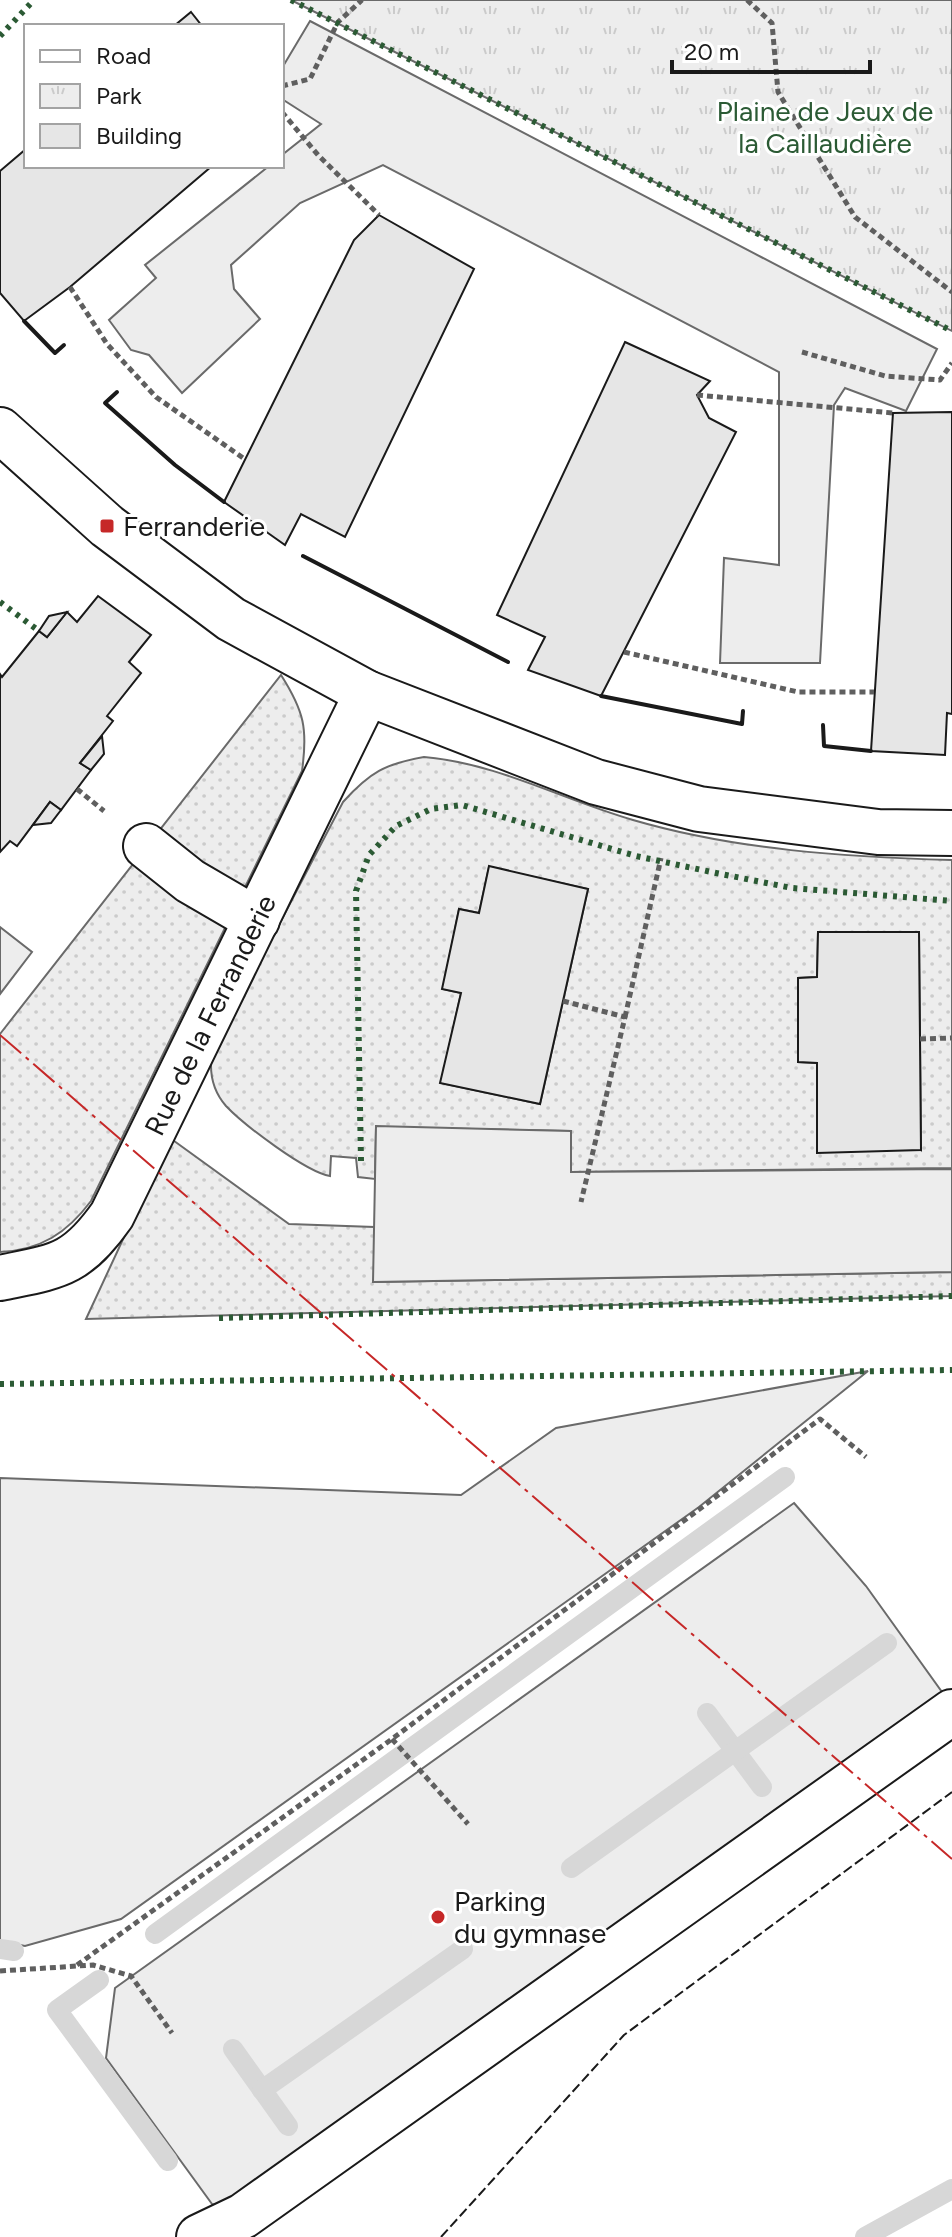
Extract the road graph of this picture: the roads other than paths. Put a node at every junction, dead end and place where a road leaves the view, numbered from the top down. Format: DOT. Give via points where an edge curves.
graph roads {
  1 [pos="0,430"];
  2 [pos="367,693"];
  3 [pos="952,833"];
  4 [pos="146,846"];
  5 [pos="257,920"];
  6 [pos="0,1278"];
  7 [pos="952,1712"];
  8 [pos="199,2237"];
  1 -- 2 [label="street" via="107,526 231,619"];
  2 -- 3 [label="street" via="596,782 699,809 878,832"];
  2 -- 5 [label="street, Rue de la Ferranderie"];
  4 -- 5 [label="street" via="190,881"];
  5 -- 6 [label="street, Rue de la Ferranderie" via="112,1215 91,1245 60,1266"];
  7 -- 8 [label="street" via="243,2216"];
}
